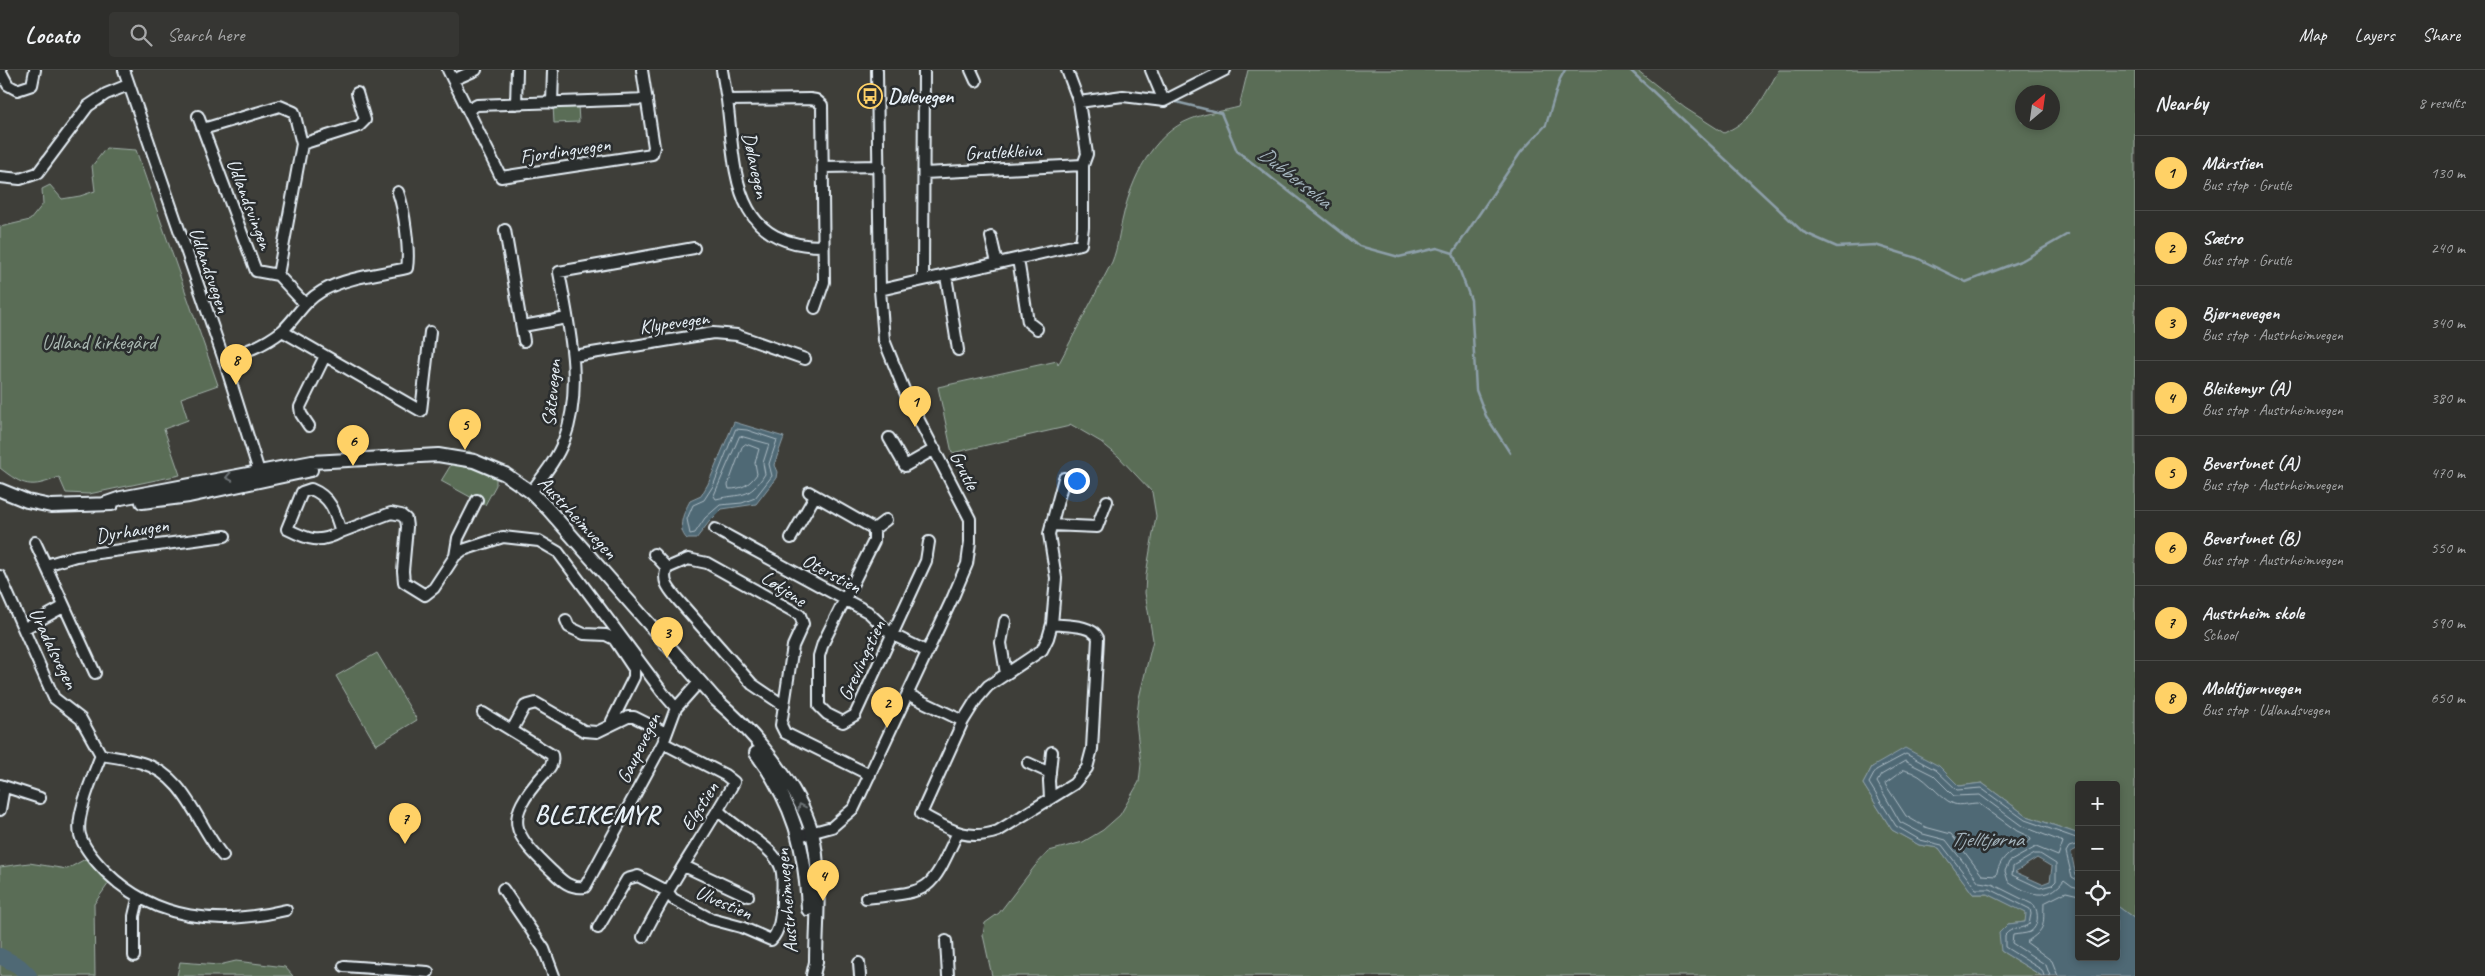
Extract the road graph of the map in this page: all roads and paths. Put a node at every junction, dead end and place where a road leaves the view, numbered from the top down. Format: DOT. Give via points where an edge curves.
graph roads {
  1 [pos="0,70"];
  2 [pos="35,70"];
  3 [pos="124,70"];
  4 [pos="448,70"];
  5 [pos="476,70"];
  6 [pos="517,70"];
  7 [pos="642,70"];
  8 [pos="722,70"];
  9 [pos="877,70"];
  10 [pos="924,70"];
  11 [pos="971,70"];
  12 [pos="1067,70"];
  13 [pos="1150,70"];
  14 [pos="1225,70"];
  15 [pos="553,71"];
  16 [pos="453,80"];
  17 [pos="976,81"];
  18 [pos="128,85"];
  19 [pos="356,93"];
  20 [pos="647,99"];
  21 [pos="727,100"];
  22 [pos="1164,101"];
  23 [pos="552,102"];
  24 [pos="1079,102"];
  25 [pos="516,104"];
  26 [pos="468,110"];
  27 [pos="198,116"];
  28 [pos="203,129"];
  29 [pos="302,144"];
  30 [pos="879,166"];
  31 [pos="1083,166"];
  32 [pos="824,167"];
  33 [pos="924,172"];
  34 [pos="0,177"];
  35 [pos="398,192"];
  36 [pos="505,230"];
  37 [pos="991,237"];
  38 [pos="823,246"];
  39 [pos="694,248"];
  40 [pos="1018,259"];
  41 [pos="997,263"];
  42 [pos="278,275"];
  43 [pos="946,276"];
  44 [pos="923,280"];
  45 [pos="880,290"];
  46 [pos="304,303"];
  47 [pos="815,308"];
  48 [pos="567,318"];
  49 [pos="523,326"];
  50 [pos="1037,329"];
  51 [pos="282,330"];
  52 [pos="430,332"];
  53 [pos="524,341"];
  54 [pos="958,350"];
  55 [pos="325,356"];
  56 [pos="574,356"];
  57 [pos="223,358"];
  58 [pos="805,359"];
  59 [pos="309,426"];
  60 [pos="889,438"];
  61 [pos="935,450"];
  62 [pos="261,476"];
  63 [pos="1064,478"];
  64 [pos="0,490"];
  65 [pos="531,492"];
  66 [pos="477,500"];
  67 [pos="1107,501"];
  68 [pos="886,520"];
  69 [pos="1051,525"];
  70 [pos="715,529"];
  71 [pos="874,529"];
  72 [pos="341,532"];
  73 [pos="225,536"];
  74 [pos="791,538"];
  75 [pos="35,542"];
  76 [pos="929,542"];
  77 [pos="654,554"];
  78 [pos="454,556"];
  79 [pos="46,565"];
  80 [pos="667,568"];
  81 [pos="0,576"];
  82 [pos="844,601"];
  83 [pos="63,607"];
  84 [pos="566,620"];
  85 [pos="1004,621"];
  86 [pos="1052,624"];
  87 [pos="25,628"];
  88 [pos="891,634"];
  89 [pos="928,652"];
  90 [pos="95,673"];
  91 [pos="1006,674"];
  92 [pos="700,681"];
  93 [pos="908,695"];
  94 [pos="715,699"];
  95 [pos="783,705"];
  96 [pos="676,708"];
  97 [pos="483,712"];
  98 [pos="963,721"];
  99 [pos="613,724"];
  100 [pos="512,730"];
  101 [pos="665,738"];
  102 [pos="1052,752"];
  103 [pos="101,755"];
  104 [pos="1028,763"];
  105 [pos="1050,773"];
  106 [pos="870,775"];
  107 [pos="2,786"];
  108 [pos="40,798"];
  109 [pos="1050,798"];
  110 [pos="0,810"];
  111 [pos="718,810"];
  112 [pos="812,833"];
  113 [pos="956,834"];
  114 [pos="799,836"];
  115 [pos="223,856"];
  116 [pos="684,866"];
  117 [pos="503,889"];
  118 [pos="667,891"];
  119 [pos="748,896"];
  120 [pos="866,898"];
  121 [pos="138,899"];
  122 [pos="286,910"];
  123 [pos="598,928"];
  124 [pos="643,937"];
  125 [pos="946,941"];
  126 [pos="134,956"];
  127 [pos="859,963"];
  128 [pos="344,966"];
  129 [pos="389,972"];
  130 [pos="428,972"];
  131 [pos="554,976"];
  132 [pos="813,976"];
  133 [pos="860,976"];
  134 [pos="948,976"];
  1 -- 2 [label="street" via="8,85 17,90 32,85"];
  3 -- 18 [label="street, Udlandsvegen"];
  4 -- 16 [label="street, Fjordingvegen"];
  5 -- 16 [label="street"];
  6 -- 25 [label="street"];
  7 -- 20 [label="street, Fjordingvegen"];
  8 -- 21 [label="street, Dølavegen"];
  9 -- 30 [label="street, Grutle"];
  10 -- 33 [label="street"];
  11 -- 17 [label="street"];
  12 -- 24 [label="street"];
  13 -- 22 [label="street"];
  14 -- 22 [label="street"];
  15 -- 23 [label="street"];
  16 -- 26 [label="street, Fjordingvegen"];
  18 -- 34 [label="street" via="88,106 38,173 20,179"];
  18 -- 57 [label="street, Udlandsvegen"];
  19 -- 29 [label="street" via="365,120 360,126"];
  20 -- 23 [label="street"];
  20 -- 26 [label="street, Fjordingvegen" via="654,147 652,154 501,177"];
  21 -- 32 [label="street" via="810,99 820,102 823,108"];
  21 -- 38 [label="street, Dølavegen" via="738,184 747,210 773,235 792,242"];
  22 -- 24 [label="street" via="1123,96"];
  23 -- 25 [label="street"];
  24 -- 31 [label="street" via="1087,154"];
  25 -- 26 [label="street" via="476,105"];
  27 -- 28 [label="street, Udlandsvingen"];
  28 -- 29 [label="street, Udlandsvingen" via="280,106 294,112"];
  28 -- 42 [label="street, Udlandsvingen" via="256,271"];
  29 -- 42 [label="street, Udlandsvingen"];
  30 -- 32 [label="street"];
  30 -- 45 [label="street, Grutle"];
  31 -- 33 [label="street, Grutlekleiva"];
  31 -- 40 [label="street" via="1081,244"];
  32 -- 38 [label="street"];
  33 -- 44 [label="street"];
  35 -- 46 [label="street" via="409,257 407,268 346,282 324,290"];
  36 -- 49 [label="street, Såtevegen"];
  37 -- 41 [label="street"];
  38 -- 47 [label="street" via="824,282"];
  39 -- 48 [label="street, Såtevegen" via="559,272"];
  40 -- 41 [label="street"];
  40 -- 50 [label="street" via="1028,322"];
  41 -- 43 [label="street"];
  42 -- 46 [label="street, Udlandsvingen"];
  43 -- 44 [label="street"];
  43 -- 54 [label="street"];
  44 -- 45 [label="street"];
  45 -- 61 [label="street, Grutle" via="884,340 907,397"];
  46 -- 51 [label="street"];
  48 -- 49 [label="street"];
  48 -- 56 [label="street, Såtevegen"];
  49 -- 53 [label="street, Såtevegen"];
  51 -- 55 [label="street"];
  51 -- 57 [label="street" via="265,342"];
  52 -- 55 [label="street" via="421,411"];
  55 -- 59 [label="street" via="300,407"];
  56 -- 58 [label="street, Klypevegen" via="713,333 737,335"];
  56 -- 65 [label="street, Såtevegen" via="570,417 564,440 545,475"];
  57 -- 62 [label="street, Udlandsvegen"];
  60 -- 61 [label="street" via="905,466"];
  61 -- 89 [label="street, Grutle" via="970,519 970,542 967,564"];
  62 -- 64 [label="main road, Austrheimvegen" via="189,496 123,504 51,506"];
  62 -- 65 [label="main road, Austrheimvegen" via="312,462 421,454 457,457 505,474"];
  63 -- 69 [label="street"];
  65 -- 92 [label="main road, Austrheimvegen"];
  66 -- 78 [label="street" via="458,538"];
  67 -- 69 [label="street" via="1097,527"];
  68 -- 71 [label="street"];
  69 -- 86 [label="street" via="1050,550 1056,578"];
  70 -- 82 [label="street, Oterstien"];
  71 -- 74 [label="street" via="812,494"];
  71 -- 82 [label="street, Grevlingstien" via="874,541"];
  72 -- 72 [label="street" via="327,540 306,538 287,529 302,492 311,489 331,503"];
  72 -- 78 [label="street" via="391,513 401,515 407,527 404,582 425,594 434,588"];
  73 -- 79 [label="street, Dyrhaugen" via="76,556"];
  75 -- 79 [label="street"];
  76 -- 88 [label="street, Grevlingstien" via="926,561"];
  77 -- 80 [label="street"];
  78 -- 96 [label="street" via="502,538 539,542 558,552"];
  79 -- 83 [label="street"];
  80 -- 95 [label="street" via="667,586 678,600 752,684"];
  80 -- 95 [label="street, Løkjene" via="688,559 707,563 800,615 803,624 793,646"];
  81 -- 87 [label="street, Uradalsvegen"];
  82 -- 88 [label="street, Oterstien" via="868,612"];
  82 -- 88 [label="street, Grevlingstien" via="819,656 819,706 827,714 843,722 855,715"];
  83 -- 87 [label="street"];
  83 -- 90 [label="street"];
  84 -- 99 [label="street" via="569,627 584,634 606,635 614,639 634,669 634,677"];
  85 -- 91 [label="street" via="1001,643"];
  86 -- 91 [label="street" via="1042,650"];
  86 -- 109 [label="street" via="1094,631 1099,644 1092,749 1087,768 1074,784"];
  87 -- 103 [label="street, Uradalsvegen" via="54,698 81,719"];
  88 -- 89 [label="street, Oterstien"];
  89 -- 93 [label="street, Grutle"];
  91 -- 98 [label="street" via="988,686"];
  92 -- 94 [label="main road, Austrheimvegen"];
  92 -- 96 [label="street, Gaupevegen"];
  93 -- 98 [label="street"];
  93 -- 106 [label="street, Grutle"];
  112 -- 94 [label="main road, Austrheimvegen, one-way" via="782,772"];
  94 -- 114 [label="main road, Austrheimvegen" via="776,783"];
  95 -- 106 [label="street, Løkjene" via="781,725 785,733"];
  96 -- 101 [label="street, Gaupevegen"];
  97 -- 100 [label="street"];
  98 -- 113 [label="street" via="921,814"];
  99 -- 100 [label="street" via="597,732 584,730 536,703 526,706"];
  99 -- 101 [label="street" via="634,717"];
  100 -- 101 [label="street, Gaupevegen" via="548,751 553,760 518,814 518,833 527,848 564,883 576,888 585,887"];
  101 -- 111 [label="street, Elgstien" via="734,782"];
  102 -- 105 [label="street"];
  103 -- 115 [label="street" via="143,763 170,778 185,795"];
  103 -- 121 [label="street" via="81,814 79,834 92,858"];
  104 -- 105 [label="street"];
  105 -- 109 [label="street"];
  106 -- 112 [label="street, Grutle" via="854,808 844,819 832,827"];
  107 -- 108 [label="street"];
  107 -- 110 [label="street"];
  109 -- 113 [label="street" via="998,831 978,836"];
  111 -- 116 [label="street, Elgstien"];
  111 -- 118 [label="street, Ulvestien" via="728,822 776,857 782,870 777,934 771,940 711,919 673,899"];
  112 -- 114 [label="street, Grutle"];
  112 -- 132 [label="main road, Austrheimvegen" via="816,868 816,962"];
  113 -- 120 [label="street" via="932,883 916,892"];
  114 -- 132 [label="main road, Austrheimvegen" via="807,880"];
  116 -- 118 [label="street, Elgstien"];
  116 -- 119 [label="street"];
  117 -- 131 [label="street" via="544,949"];
  118 -- 123 [label="street, Ulvestien" via="638,876 627,878"];
  118 -- 124 [label="street, Elgstien"];
  121 -- 122 [label="street" via="189,917 261,916"];
  121 -- 126 [label="street" via="134,916"];
  125 -- 134 [label="street"];
  127 -- 133 [label="street"];
  128 -- 129 [label="street"];
  129 -- 130 [label="street"];
}
